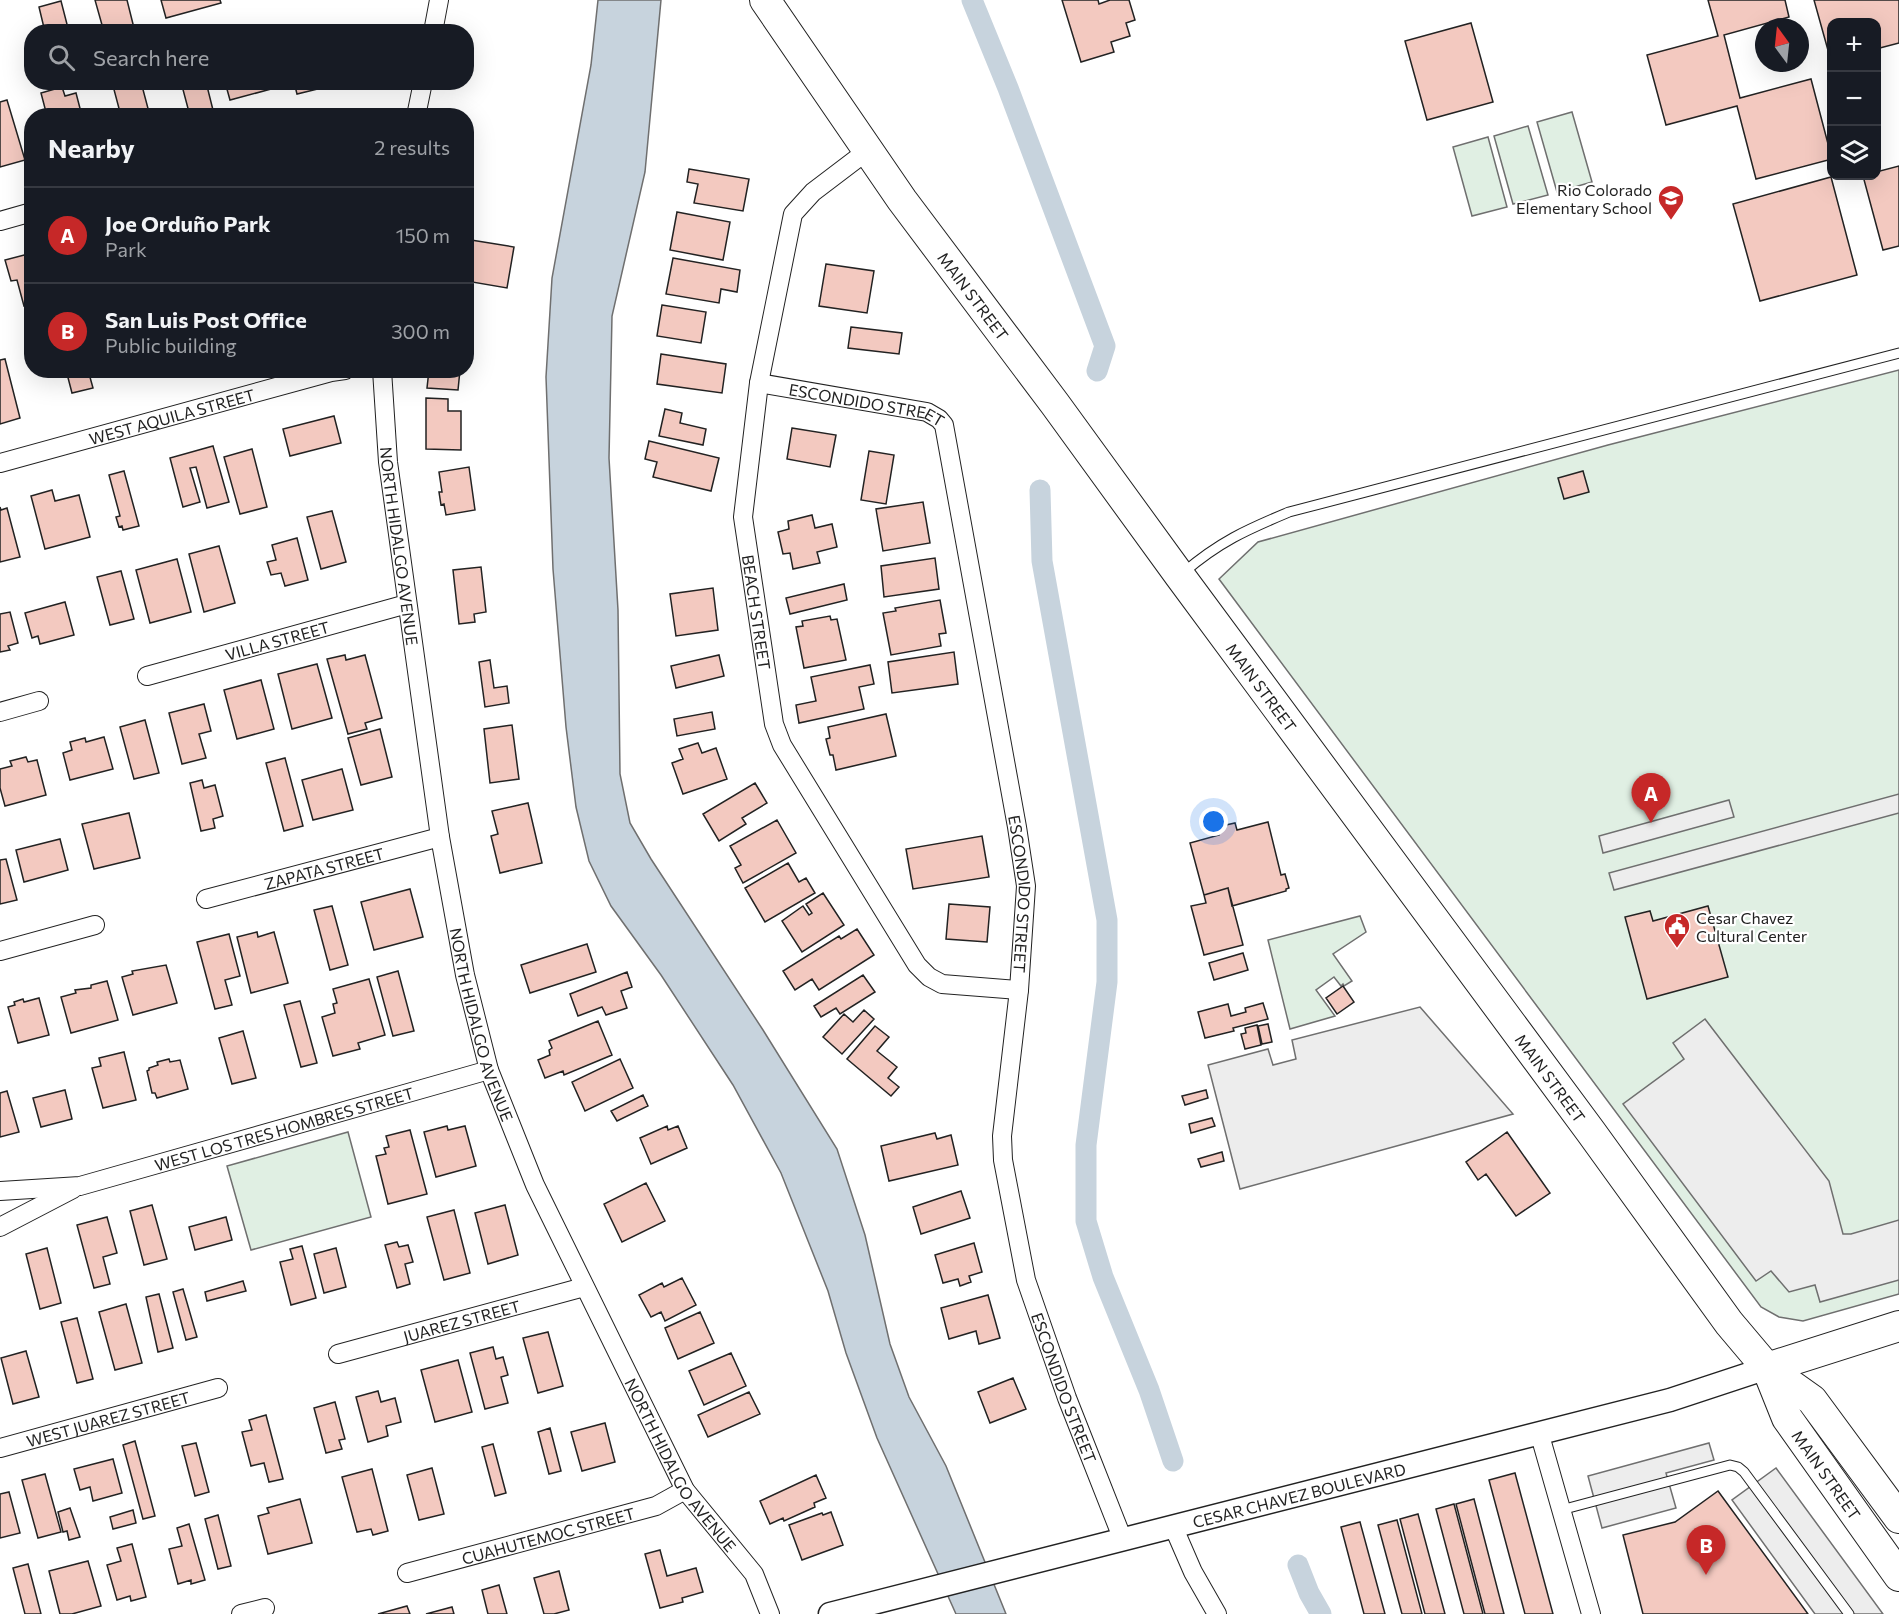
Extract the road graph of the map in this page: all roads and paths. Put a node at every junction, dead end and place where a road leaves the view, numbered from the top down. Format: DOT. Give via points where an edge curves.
graph roads {
  1 [pos="440,0"];
  2 [pos="765,0"];
  3 [pos="435,24"];
  4 [pos="421,90"];
  5 [pos="418,108"];
  6 [pos="867,151"];
  7 [pos="24,214"];
  8 [pos="0,220"];
  9 [pos="1899,353"];
  10 [pos="309,378"];
  11 [pos="383,378"];
  12 [pos="759,383"];
  13 [pos="0,463"];
  14 [pos="1180,576"];
  15 [pos="406,604"];
  16 [pos="147,676"];
  17 [pos="39,701"];
  18 [pos="0,712"];
  19 [pos="440,837"];
  20 [pos="206,899"];
  21 [pos="95,925"];
  22 [pos="0,951"];
  23 [pos="1019,990"];
  24 [pos="489,1070"];
  25 [pos="80,1186"];
  26 [pos="0,1191"];
  27 [pos="0,1227"];
  28 [pos="584,1287"];
  29 [pos="1899,1326"];
  30 [pos="338,1354"];
  31 [pos="1767,1368"];
  32 [pos="218,1388"];
  33 [pos="1539,1432"];
  34 [pos="0,1448"];
  35 [pos="685,1490"];
  36 [pos="1562,1510"];
  37 [pos="1899,1518"];
  38 [pos="1173,1526"];
  39 [pos="1123,1540"];
  40 [pos="407,1573"];
  41 [pos="1899,1576"];
  42 [pos="265,1608"];
  43 [pos="241,1614"];
  44 [pos="770,1614"];
  45 [pos="830,1614"];
  46 [pos="1217,1614"];
  47 [pos="1591,1614"];
  48 [pos="1849,1614"];
  1 -- 3 [label="street"];
  2 -- 6 [label="highway, MAIN STREET"];
  4 -- 5 [label="street"];
  6 -- 12 [label="street, BEACH STREET" via="813,192 793,214"];
  6 -- 14 [label="highway, MAIN STREET"];
  7 -- 8 [label="street"];
  9 -- 14 [label="lane" via="1289,512 1239,533 1205,554"];
  10 -- 13 [label="street, WEST AQUILA STREET"];
  11 -- 15 [label="street, NORTH HIDALGO AVENUE" via="388,462"];
  12 -- 23 [label="street, BEACH STREET" via="743,518 774,724 782,745 917,965 942,984"];
  12 -- 23 [label="street, ESCONDIDO STREET" via="927,412 944,425 1026,886"];
  14 -- 31 [label="highway, MAIN STREET" via="1729,1323"];
  15 -- 16 [label="street, VILLA STREET"];
  15 -- 19 [label="street, NORTH HIDALGO AVENUE"];
  17 -- 18 [label="street"];
  19 -- 20 [label="street, ZAPATA STREET"];
  19 -- 24 [label="street, NORTH HIDALGO AVENUE" via="465,975"];
  21 -- 22 [label="street"];
  23 -- 39 [label="street, ESCONDIDO STREET" via="1002,1137 1011,1204 1026,1280"];
  24 -- 25 [label="street, WEST LOS TRES HOMBRES STREET"];
  24 -- 28 [label="street, NORTH HIDALGO AVENUE" via="535,1185"];
  25 -- 26 [label="street, WEST LOS TRES HOMBRES STREET"];
  25 -- 27 [label="street, WEST LOS TRES HOMBRES STREET"];
  28 -- 30 [label="street, JUAREZ STREET"];
  28 -- 35 [label="street, NORTH HIDALGO AVENUE"];
  29 -- 31 [label="highway"];
  31 -- 33 [label="street, CESAR CHAVEZ BOULEVARD" via="1670,1400"];
  31 -- 37 [label="highway, MAIN STREET" via="1812,1400"];
  31 -- 41 [label="highway, MAIN STREET" via="1787,1418"];
  32 -- 34 [label="street, WEST JUAREZ STREET"];
  33 -- 36 [label="street"];
  33 -- 38 [label="street, CESAR CHAVEZ BOULEVARD"];
  35 -- 40 [label="street, CUAHUTEMOC STREET" via="656,1506"];
  35 -- 44 [label="street, NORTH HIDALGO AVENUE" via="754,1574"];
  36 -- 47 [label="street"];
  36 -- 48 [label="lane" via="1730,1465 1738,1467"];
  38 -- 39 [label="street, CESAR CHAVEZ BOULEVARD"];
  38 -- 46 [label="street"];
  39 -- 45 [label="street, CESAR CHAVEZ BOULEVARD"];
  42 -- 43 [label="street"];
}
